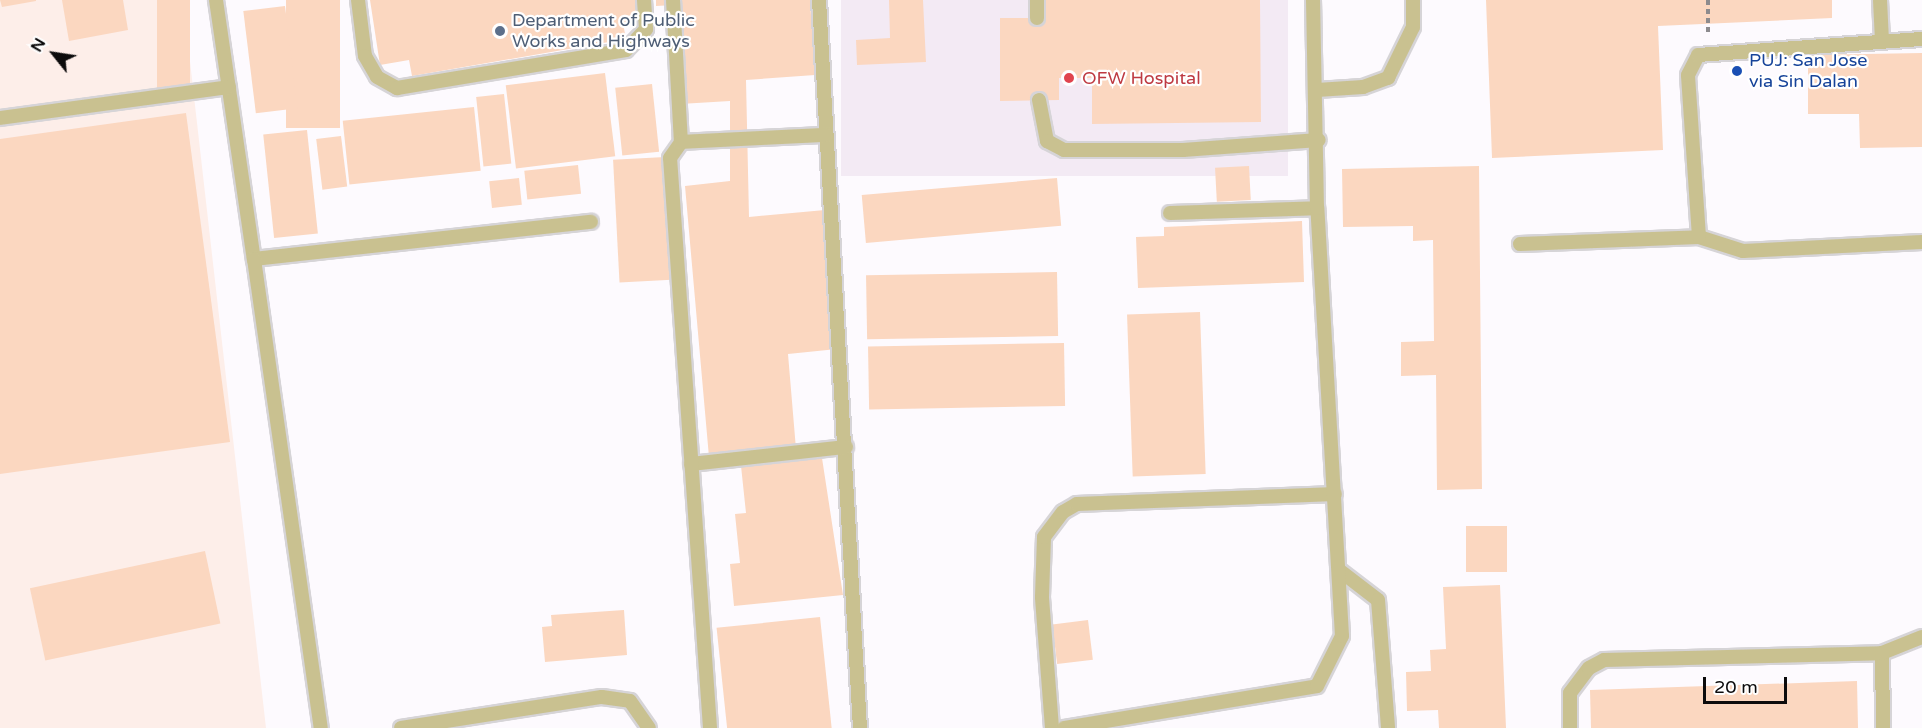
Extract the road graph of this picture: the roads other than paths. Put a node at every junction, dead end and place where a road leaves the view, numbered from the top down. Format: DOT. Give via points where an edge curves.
graph roads {
  1 [pos="216,0"];
  2 [pos="358,0"];
  3 [pos="644,0"];
  4 [pos="673,0"];
  5 [pos="819,0"];
  6 [pos="1037,0"];
  7 [pos="1313,0"];
  8 [pos="1413,0"];
  9 [pos="1880,0"];
  10 [pos="1037,18"];
  11 [pos="1922,39"];
  12 [pos="1882,41"];
  13 [pos="229,87"];
  14 [pos="1317,90"];
  15 [pos="1039,100"];
  16 [pos="0,118"];
  17 [pos="826,135"];
  18 [pos="1319,140"];
  19 [pos="681,142"];
  20 [pos="1317,208"];
  21 [pos="1170,213"];
  22 [pos="591,222"];
  23 [pos="1699,237"];
  24 [pos="1922,242"];
  25 [pos="1520,244"];
  26 [pos="254,259"];
  27 [pos="846,447"];
  28 [pos="691,464"];
  29 [pos="1335,494"];
  30 [pos="1339,570"];
  31 [pos="1922,637"];
  32 [pos="1882,653"];
  33 [pos="321,728"];
  34 [pos="401,728"];
  35 [pos="649,728"];
  36 [pos="710,728"];
  37 [pos="860,728"];
  38 [pos="1052,728"];
  39 [pos="1064,728"];
  40 [pos="1388,728"];
  41 [pos="1570,728"];
  42 [pos="1883,728"];
  1 -- 13 [label="lane"];
  2 -- 3 [label="lane" via="365,56 376,78 397,88 626,50 646,29"];
  4 -- 19 [label="lane"];
  5 -- 17 [label="lane"];
  6 -- 10 [label="lane"];
  7 -- 14 [label="lane"];
  8 -- 14 [label="lane" via="1413,27 1388,78 1363,87"];
  9 -- 12 [label="lane"];
  11 -- 12 [label="lane"];
  12 -- 23 [label="lane" via="1698,55 1688,75"];
  13 -- 16 [label="lane"];
  13 -- 26 [label="lane"];
  14 -- 18 [label="lane"];
  15 -- 18 [label="lane" via="1047,141 1064,150 1183,150"];
  17 -- 19 [label="lane"];
  17 -- 27 [label="lane"];
  18 -- 20 [label="lane"];
  19 -- 28 [label="lane" via="670,158 671,192"];
  20 -- 21 [label="lane"];
  20 -- 29 [label="lane"];
  22 -- 26 [label="lane"];
  23 -- 24 [label="lane" via="1743,251"];
  23 -- 25 [label="lane"];
  26 -- 33 [label="lane"];
  27 -- 28 [label="lane"];
  27 -- 37 [label="lane"];
  28 -- 36 [label="lane"];
  29 -- 30 [label="lane"];
  29 -- 38 [label="lane" via="1077,504 1063,512 1044,537 1042,597"];
  30 -- 39 [label="lane" via="1342,636 1317,686"];
  30 -- 40 [label="lane" via="1378,600"];
  31 -- 32 [label="lane"];
  32 -- 41 [label="lane" via="1604,660 1589,668 1570,693"];
  32 -- 42 [label="lane"];
  34 -- 35 [label="lane" via="602,697 630,701"];
}
